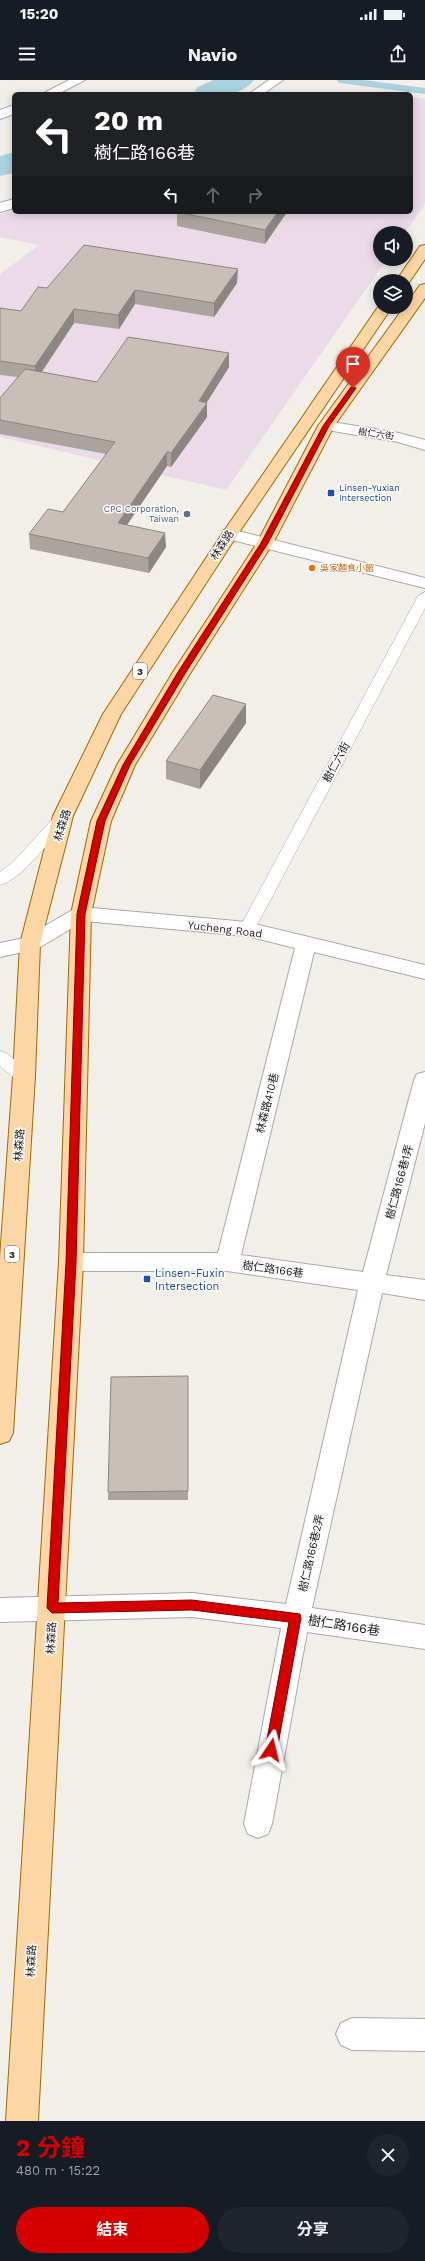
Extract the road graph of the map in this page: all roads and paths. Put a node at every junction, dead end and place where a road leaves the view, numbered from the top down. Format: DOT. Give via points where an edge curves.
graph roads {
  1 [pos="79,80"];
  2 [pos="276,81"];
  3 [pos="52,92"];
  4 [pos="258,92"];
  5 [pos="12,110"];
  6 [pos="0,115"];
  7 [pos="12,204"];
  8 [pos="0,208"];
  9 [pos="425,249"];
  10 [pos="408,274"];
  11 [pos="425,288"];
  12 [pos="380,314"];
  13 [pos="326,426"];
  14 [pos="425,445"];
  15 [pos="230,534"];
  16 [pos="265,543"];
  17 [pos="425,583"];
  18 [pos="425,596"];
  19 [pos="63,816"];
  20 [pos="0,880"];
  21 [pos="81,914"];
  22 [pos="246,929"];
  23 [pos="306,943"];
  24 [pos="30,944"];
  25 [pos="0,950"];
  26 [pos="425,972"];
  27 [pos="0,1057"];
  28 [pos="24,1076"];
  29 [pos="425,1080"];
  30 [pos="71,1262"];
  31 [pos="227,1262"];
  32 [pos="372,1283"];
  33 [pos="425,1290"];
  34 [pos="0,1433"];
  35 [pos="52,1608"];
  36 [pos="0,1610"];
  37 [pos="296,1618"];
  38 [pos="425,1637"];
  39 [pos="258,1824"];
  40 [pos="352,2034"];
  41 [pos="425,2035"];
  42 [pos="22,2121"];
  1 -- 3 [label="street"];
  2 -- 4 [label="street"];
  5 -- 6 [label="street"];
  7 -- 8 [label="street"];
  9 -- 10 [label="main road"];
  11 -- 13 [label="main road, 林森路"];
  12 -- 15 [label="main road, 林森路 / 3"];
  13 -- 14 [label="street, 樹仁六街"];
  13 -- 16 [label="main road, 林森路"];
  15 -- 16 [label="street"];
  15 -- 19 [label="main road, 林森路 / 3" via="112,714"];
  16 -- 17 [label="street"];
  16 -- 21 [label="main road, 林森路" via="126,765 101,821"];
  18 -- 22 [label="lane, 樹仁六街"];
  19 -- 20 [label="lane" via="19,865"];
  19 -- 24 [label="main road, 林森路 / 3"];
  21 -- 22 [label="street, Yucheng Road"];
  21 -- 24 [label="street"];
  21 -- 30 [label="main road, 林森路"];
  22 -- 23 [label="street, Yucheng Road"];
  23 -- 26 [label="street, Yucheng Road"];
  23 -- 31 [label="street, 林森路410巷"];
  24 -- 25 [label="street"];
  24 -- 28 [label="main road, 林森路 / 3"];
  27 -- 28 [label="lane"];
  28 -- 34 [label="main road, 林森路 / 3"];
  29 -- 32 [label="street, 樹仁路166巷1弄"];
  30 -- 31 [label="street, 樹仁路166巷"];
  30 -- 35 [label="main road, 林森路"];
  31 -- 32 [label="street, 樹仁路166巷"];
  32 -- 33 [label="street, 樹仁路166巷"];
  32 -- 37 [label="street, 樹仁路166巷2弄"];
  35 -- 36 [label="street, 樹仁路166巷"];
  35 -- 37 [label="street, 樹仁路166巷" via="192,1605"];
  35 -- 42 [label="main road, 林森路"];
  37 -- 38 [label="street, 樹仁路166巷"];
  37 -- 39 [label="street, 樹仁路166巷2弄"];
  40 -- 41 [label="street"];
}
